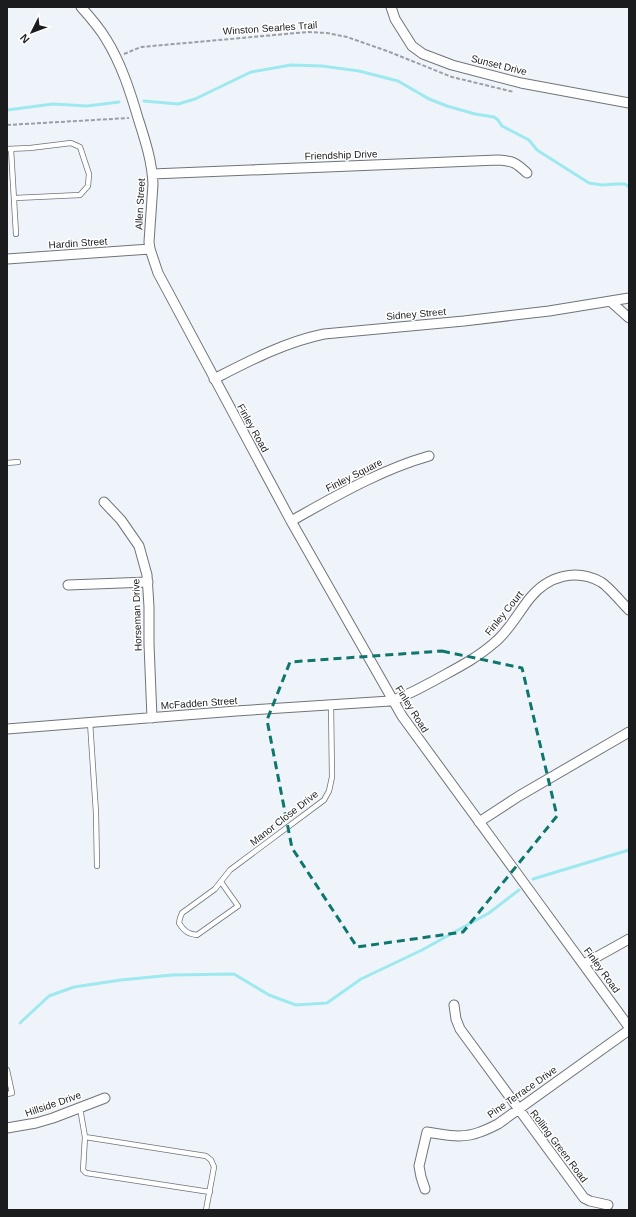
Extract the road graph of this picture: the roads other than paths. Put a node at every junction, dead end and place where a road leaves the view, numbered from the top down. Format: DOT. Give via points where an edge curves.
graph roads {
  1 [pos="82,7"];
  2 [pos="391,7"];
  3 [pos="629,102"];
  4 [pos="9,149"];
  5 [pos="527,173"];
  6 [pos="152,174"];
  7 [pos="15,198"];
  8 [pos="16,234"];
  9 [pos="150,250"];
  10 [pos="7,259"];
  11 [pos="629,298"];
  12 [pos="610,301"];
  13 [pos="629,318"];
  14 [pos="214,379"];
  15 [pos="429,456"];
  16 [pos="18,462"];
  17 [pos="7,463"];
  18 [pos="104,502"];
  19 [pos="291,521"];
  20 [pos="148,582"];
  21 [pos="68,585"];
  22 [pos="629,610"];
  23 [pos="393,700"];
  24 [pos="331,705"];
  25 [pos="152,718"];
  26 [pos="90,722"];
  27 [pos="7,729"];
  28 [pos="629,732"];
  29 [pos="479,822"];
  30 [pos="97,866"];
  31 [pos="221,882"];
  32 [pos="629,939"];
  33 [pos="584,964"];
  34 [pos="454,1005"];
  35 [pos="629,1027"];
  36 [pos="629,1030"];
  37 [pos="7,1070"];
  38 [pos="7,1094"];
  39 [pos="105,1098"];
  40 [pos="80,1108"];
  41 [pos="519,1110"];
  42 [pos="7,1128"];
  43 [pos="85,1137"];
  44 [pos="425,1189"];
  45 [pos="210,1192"];
  46 [pos="608,1205"];
  47 [pos="206,1210"];
  1 -- 6 [label="street, Allen Street" via="106,38 129,88 149,155"];
  2 -- 3 [label="street, Sunset Drive" via="395,19 412,46 423,54 452,65 520,82"];
  4 -- 7 [label="lane"];
  4 -- 7 [label="lane" via="71,143 80,147 89,174 88,186 80,195"];
  5 -- 6 [label="street, Friendship Drive" via="516,163 498,160"];
  6 -- 9 [label="street, Allen Street"];
  7 -- 8 [label="lane"];
  9 -- 10 [label="street, Hardin Street"];
  9 -- 14 [label="street, Allen Street" via="160,279"];
  11 -- 12 [label="street, Sidney Street"];
  12 -- 13 [label="street"];
  12 -- 14 [label="street, Sidney Street" via="549,311 308,337 267,352"];
  14 -- 19 [label="street, Finley Road"];
  15 -- 19 [label="street, Finley Square" via="390,469 360,483"];
  16 -- 17 [label="lane"];
  18 -- 20 [label="street, Horseman Drive" via="122,520 138,546"];
  19 -- 23 [label="street, Finley Road"];
  20 -- 21 [label="street"];
  20 -- 25 [label="street, Horseman Drive"];
  22 -- 23 [label="street, Finley Court" via="602,582 579,575 553,579 538,590 503,634 477,656"];
  23 -- 24 [label="street, McFadden Street"];
  23 -- 29 [label="street, Finley Road"];
  24 -- 25 [label="street, McFadden Street"];
  24 -- 31 [label="lane, Manor Close Drive" via="332,777 324,800 230,870"];
  25 -- 26 [label="street, McFadden Street"];
  26 -- 27 [label="street, McFadden Street"];
  26 -- 30 [label="lane"];
  28 -- 29 [label="street"];
  29 -- 33 [label="street, Finley Road"];
  31 -- 31 [label="lane, Manor Close Drive" via="182,913 180,923 186,932 197,935 238,906"];
  32 -- 33 [label="street"];
  33 -- 35 [label="street, Finley Road"];
  34 -- 41 [label="street, Rolling Green Road" via="460,1029"];
  36 -- 41 [label="street, Pine Terrace Drive"];
  37 -- 38 [label="lane" via="12,1093"];
  39 -- 40 [label="street, Hillside Drive"];
  40 -- 42 [label="street, Hillside Drive" via="36,1123"];
  40 -- 43 [label="lane"];
  41 -- 44 [label="street, Pine Terrace Drive" via="479,1133 452,1136 427,1132 419,1166"];
  41 -- 46 [label="street, Rolling Green Road" via="584,1198"];
  43 -- 45 [label="lane" via="206,1156 214,1167"];
  43 -- 45 [label="lane" via="83,1170 86,1173"];
  45 -- 47 [label="lane"];
}
